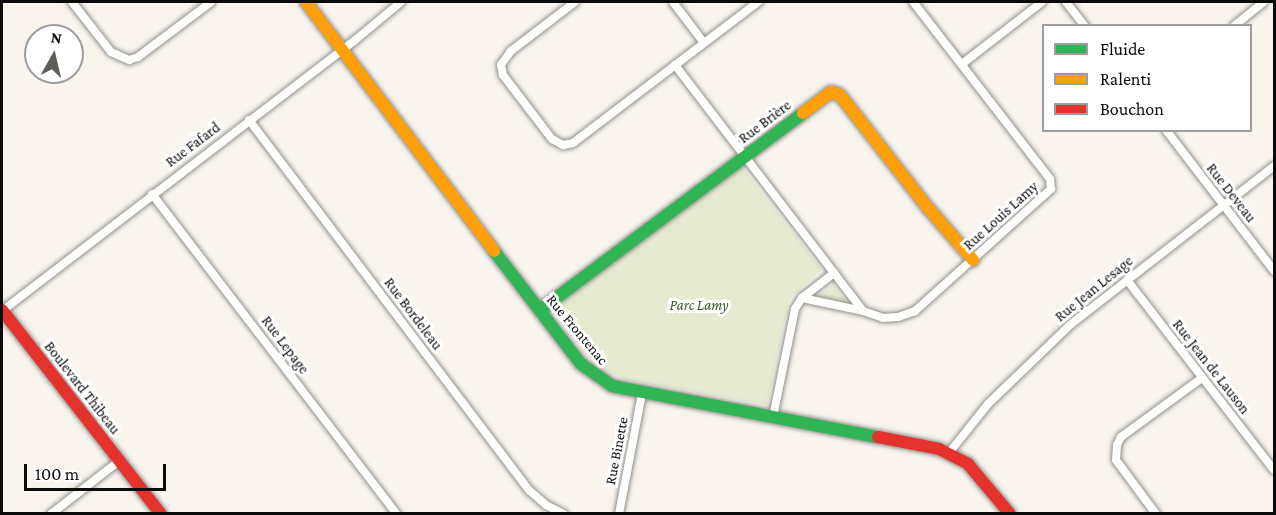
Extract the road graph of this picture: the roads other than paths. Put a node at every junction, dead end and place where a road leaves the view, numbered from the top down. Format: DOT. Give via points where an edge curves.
graph roads {
  1 [pos="72,2"];
  2 [pos="211,2"];
  3 [pos="306,2"];
  4 [pos="401,2"];
  5 [pos="575,2"];
  6 [pos="673,2"];
  7 [pos="758,2"];
  8 [pos="914,2"];
  9 [pos="1042,2"];
  10 [pos="1066,2"];
  11 [pos="1264,2"];
  12 [pos="1083,24"];
  13 [pos="1236,24"];
  14 [pos="704,43"];
  15 [pos="343,49"];
  16 [pos="962,64"];
  17 [pos="675,65"];
  18 [pos="249,120"];
  19 [pos="1168,132"];
  20 [pos="745,156"];
  21 [pos="1275,166"];
  22 [pos="152,194"];
  23 [pos="1223,205"];
  24 [pos="973,260"];
  25 [pos="1275,271"];
  26 [pos="834,273"];
  27 [pos="1127,280"];
  28 [pos="802,298"];
  29 [pos="540,310"];
  30 [pos="2,311"];
  31 [pos="863,311"];
  32 [pos="1202,378"];
  33 [pos="642,393"];
  34 [pos="773,417"];
  35 [pos="949,453"];
  36 [pos="119,461"];
  37 [pos="1275,470"];
  38 [pos="51,513"];
  39 [pos="161,513"];
  40 [pos="397,513"];
  41 [pos="564,513"];
  42 [pos="619,513"];
  43 [pos="1010,513"];
  44 [pos="1156,513"];
  1 -- 2 [label="street" via="111,52 129,60"];
  3 -- 15 [label="street, Rue Frontenac"];
  4 -- 15 [label="street, Rue Fafard"];
  5 -- 17 [label="street" via="511,51 501,65 503,75 557,143 573,143"];
  6 -- 14 [label="street"];
  7 -- 14 [label="street"];
  8 -- 16 [label="street, Rue Louis Lamy"];
  9 -- 16 [label="street"];
  10 -- 12 [label="street"];
  11 -- 13 [label="street"];
  14 -- 17 [label="street"];
  15 -- 18 [label="street, Rue Fafard"];
  15 -- 29 [label="street, Rue Frontenac"];
  16 -- 24 [label="street, Rue Louis Lamy" via="1052,182 1049,193"];
  17 -- 20 [label="street"];
  18 -- 22 [label="street, Rue Fafard"];
  18 -- 41 [label="street, Rue Bordeleau" via="530,491 546,505"];
  19 -- 23 [label="street, Rue Deveau"];
  20 -- 24 [label="street, Rue Brière" via="828,93 837,93"];
  20 -- 26 [label="street"];
  20 -- 29 [label="street, Rue Brière"];
  21 -- 23 [label="street, Rue Jean Lesage"];
  22 -- 30 [label="street, Rue Fafard"];
  22 -- 40 [label="street, Rue Lepage"];
  23 -- 25 [label="street, Rue Deveau"];
  23 -- 27 [label="street, Rue Jean Lesage"];
  24 -- 31 [label="street, Rue Louis Lamy" via="915,311 888,318"];
  26 -- 28 [label="street"];
  26 -- 31 [label="street"];
  27 -- 32 [label="street, Rue Jean de Lauson"];
  27 -- 35 [label="street, Rue Jean Lesage" via="1029,363 976,416"];
  28 -- 31 [label="street, Rue Louis Lamy"];
  28 -- 34 [label="street" via="793,314"];
  29 -- 33 [label="street, Rue Frontenac" via="593,375 612,386"];
  30 -- 36 [label="street, Boulevard Thibeau"];
  32 -- 37 [label="street, Rue Jean de Lauson"];
  32 -- 44 [label="street" via="1121,437 1117,445 1118,464"];
  33 -- 34 [label="street, Rue Frontenac"];
  33 -- 42 [label="street, Rue Binette"];
  34 -- 35 [label="street, Rue Frontenac"];
  35 -- 43 [label="street, Rue Frontenac" via="973,468"];
  36 -- 38 [label="street"];
  36 -- 39 [label="street, Boulevard Thibeau"];
}
